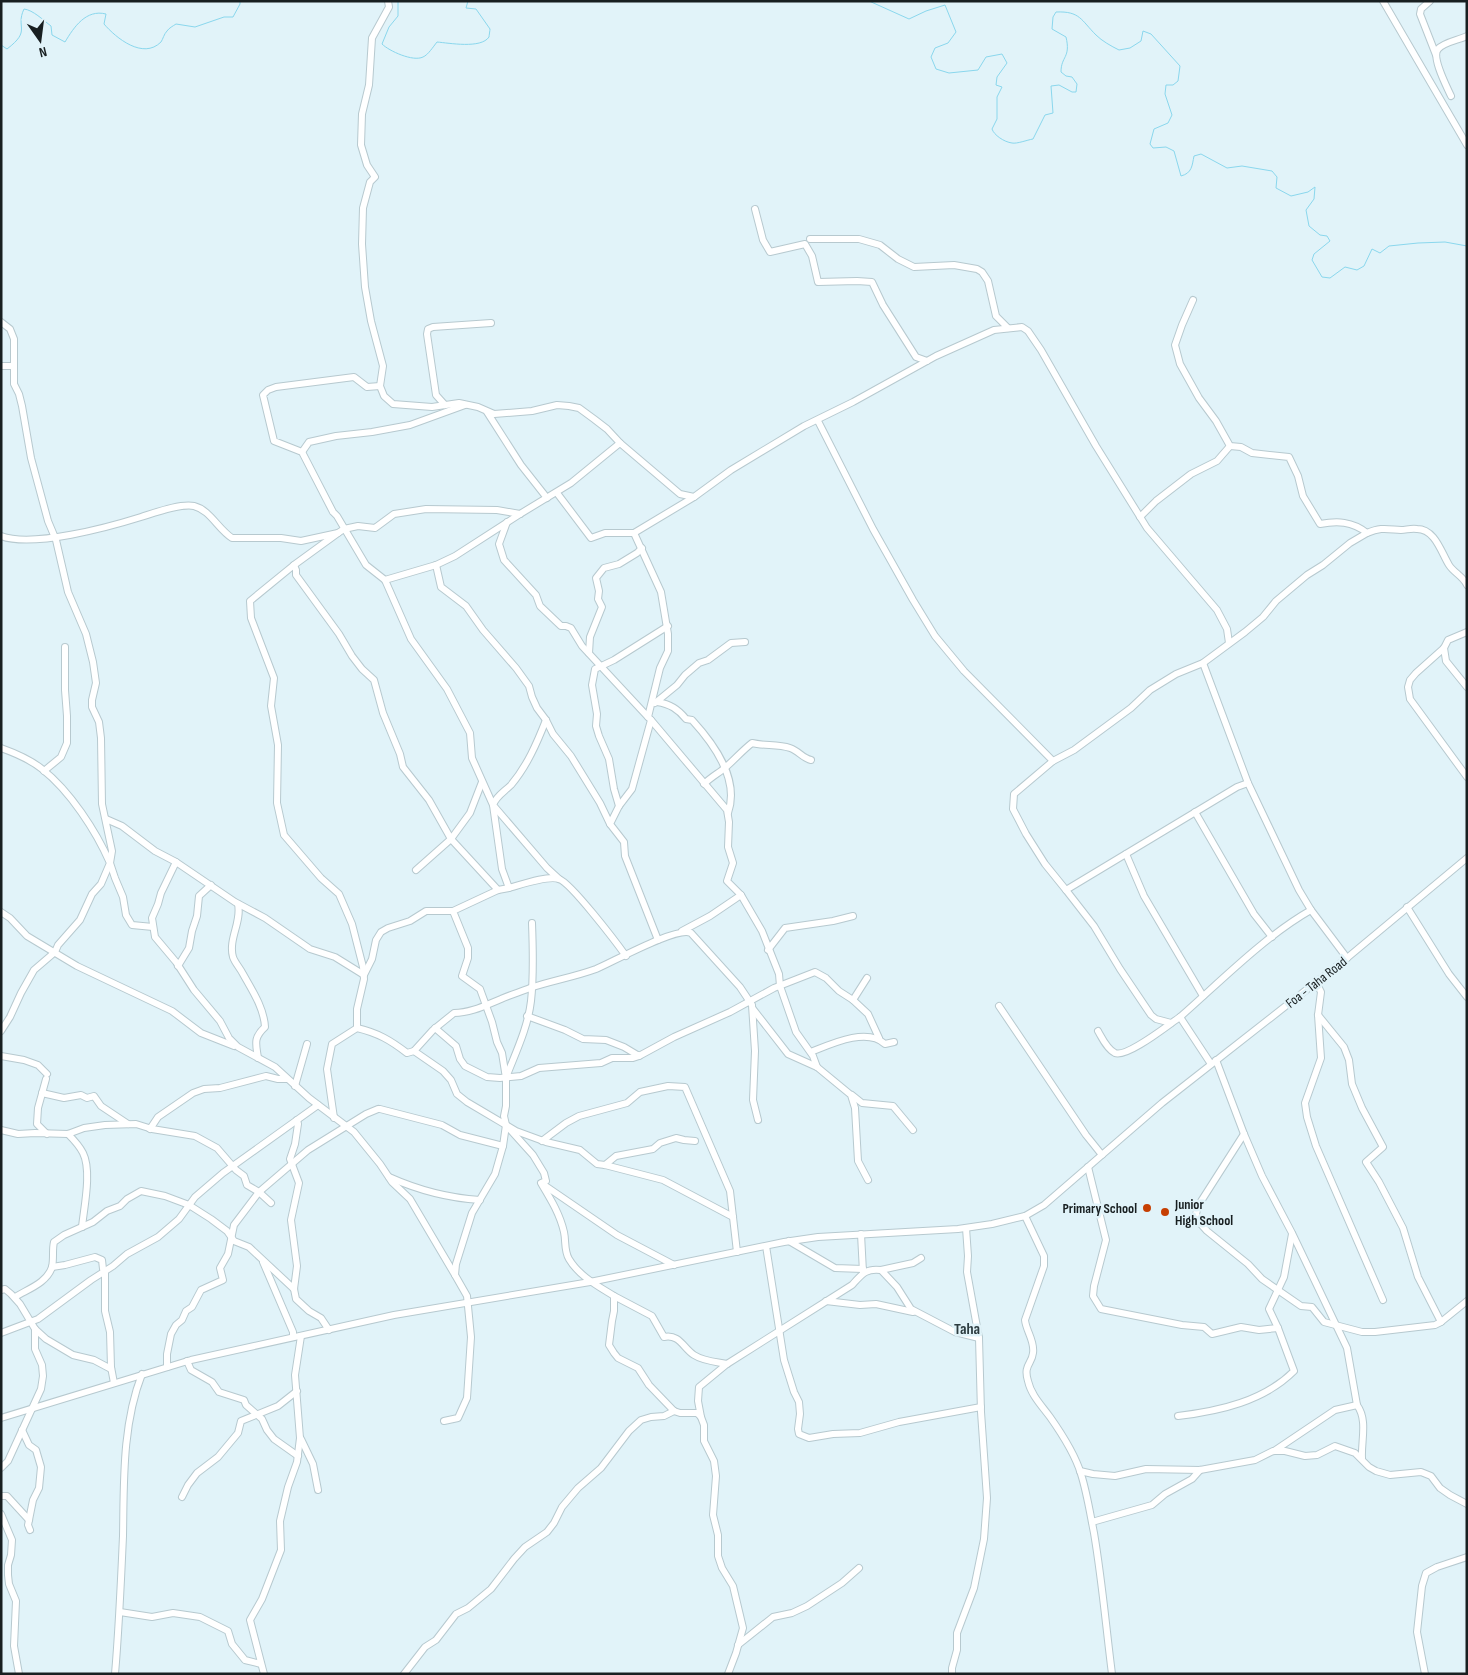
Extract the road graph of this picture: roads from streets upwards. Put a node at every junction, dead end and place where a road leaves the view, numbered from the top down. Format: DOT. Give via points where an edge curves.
graph roads {
  1 [pos="388,1"];
  2 [pos="1383,1"];
  3 [pos="1430,1"];
  4 [pos="1467,36"];
  5 [pos="1436,55"];
  6 [pos="1451,96"];
  7 [pos="1467,145"];
  8 [pos="755,209"];
  9 [pos="810,239"];
  10 [pos="1193,300"];
  11 [pos="1,322"];
  12 [pos="491,323"];
  13 [pos="1008,328"];
  14 [pos="927,361"];
  15 [pos="1,366"];
  16 [pos="14,366"];
  17 [pos="380,386"];
  18 [pos="468,404"];
  19 [pos="445,405"];
  20 [pos="487,412"];
  21 [pos="818,421"];
  22 [pos="620,443"];
  23 [pos="1230,446"];
  24 [pos="302,452"];
  25 [pos="557,492"];
  26 [pos="694,497"];
  27 [pos="547,498"];
  28 [pos="520,514"];
  29 [pos="1140,517"];
  30 [pos="507,522"];
  31 [pos="344,529"];
  32 [pos="1367,532"];
  33 [pos="338,533"];
  34 [pos="634,533"];
  35 [pos="1,536"];
  36 [pos="55,537"];
  37 [pos="642,548"];
  38 [pos="294,565"];
  39 [pos="436,565"];
  40 [pos="385,580"];
  41 [pos="1467,585"];
  42 [pos="668,626"];
  43 [pos="1467,632"];
  44 [pos="745,642"];
  45 [pos="1230,643"];
  46 [pos="66,647"];
  47 [pos="1444,648"];
  48 [pos="588,653"];
  49 [pos="1204,663"];
  50 [pos="601,666"];
  51 [pos="1467,687"];
  52 [pos="654,704"];
  53 [pos="649,718"];
  54 [pos="546,720"];
  55 [pos="1,748"];
  56 [pos="811,760"];
  57 [pos="1052,761"];
  58 [pos="724,768"];
  59 [pos="44,771"];
  60 [pos="1467,777"];
  61 [pos="482,782"];
  62 [pos="1248,783"];
  63 [pos="704,784"];
  64 [pos="493,805"];
  65 [pos="619,806"];
  66 [pos="1195,812"];
  67 [pos="728,814"];
  68 [pos="106,819"];
  69 [pos="610,824"];
  70 [pos="451,839"];
  71 [pos="1126,854"];
  72 [pos="1467,858"];
  73 [pos="176,862"];
  74 [pos="110,863"];
  75 [pos="416,870"];
  76 [pos="559,879"];
  77 [pos="211,885"];
  78 [pos="509,888"];
  79 [pos="498,890"];
  80 [pos="1066,890"];
  81 [pos="741,896"];
  82 [pos="238,904"];
  83 [pos="1407,907"];
  84 [pos="1311,910"];
  85 [pos="1,912"];
  86 [pos="453,912"];
  87 [pos="853,916"];
  88 [pos="532,923"];
  89 [pos="154,928"];
  90 [pos="681,932"];
  91 [pos="1272,938"];
  92 [pos="658,940"];
  93 [pos="768,950"];
  94 [pos="55,952"];
  95 [pos="626,956"];
  96 [pos="1347,958"];
  97 [pos="178,966"];
  98 [pos="364,975"];
  99 [pos="868,978"];
  100 [pos="1316,982"];
  101 [pos="780,986"];
  102 [pos="532,988"];
  103 [pos="1203,996"];
  104 [pos="1467,997"];
  105 [pos="853,1000"];
  106 [pos="750,1001"];
  107 [pos="486,1006"];
  108 [pos="999,1006"];
  109 [pos="753,1009"];
  110 [pos="1318,1015"];
  111 [pos="527,1016"];
  112 [pos="1180,1017"];
  113 [pos="1171,1023"];
  114 [pos="357,1028"];
  115 [pos="435,1028"];
  116 [pos="1,1031"];
  117 [pos="1098,1031"];
  118 [pos="879,1038"];
  119 [pos="894,1042"];
  120 [pos="307,1044"];
  121 [pos="238,1047"];
  122 [pos="414,1051"];
  123 [pos="811,1052"];
  124 [pos="1,1056"];
  125 [pos="639,1056"];
  126 [pos="258,1058"];
  127 [pos="1214,1062"];
  128 [pos="817,1067"];
  129 [pos="506,1078"];
  130 [pos="287,1079"];
  131 [pos="296,1086"];
  132 [pos="42,1093"];
  133 [pos="851,1095"];
  134 [pos="318,1105"];
  135 [pos="334,1118"];
  136 [pos="297,1120"];
  137 [pos="758,1120"];
  138 [pos="128,1124"];
  139 [pos="506,1125"];
  140 [pos="346,1127"];
  141 [pos="150,1128"];
  142 [pos="1,1130"];
  143 [pos="913,1130"];
  144 [pos="47,1134"];
  145 [pos="68,1134"];
  146 [pos="1244,1134"];
  147 [pos="694,1140"];
  148 [pos="542,1141"];
  149 [pos="503,1146"];
  150 [pos="1102,1155"];
  151 [pos="605,1164"];
  152 [pos="292,1165"];
  153 [pos="234,1166"];
  154 [pos="1088,1166"];
  155 [pos="388,1176"];
  156 [pos="868,1180"];
  157 [pos="541,1183"];
  158 [pos="259,1192"];
  159 [pos="480,1200"];
  160 [pos="271,1203"];
  161 [pos="189,1205"];
  162 [pos="733,1216"];
  163 [pos="1025,1216"];
  164 [pos="82,1227"];
  165 [pos="966,1228"];
  166 [pos="1292,1233"];
  167 [pos="861,1234"];
  168 [pos="232,1238"];
  169 [pos="789,1241"];
  170 [pos="766,1246"];
  171 [pos="736,1252"];
  172 [pos="261,1258"];
  173 [pos="921,1258"];
  174 [pos="674,1265"];
  175 [pos="52,1267"];
  176 [pos="881,1270"];
  177 [pos="863,1271"];
  178 [pos="106,1272"];
  179 [pos="455,1275"];
  180 [pos="590,1282"];
  181 [pos="294,1289"];
  182 [pos="1,1290"];
  183 [pos="1279,1290"];
  184 [pos="614,1296"];
  185 [pos="15,1298"];
  186 [pos="1383,1300"];
  187 [pos="826,1301"];
  188 [pos="1467,1301"];
  189 [pos="468,1302"];
  190 [pos="916,1312"];
  191 [pos="30,1321"];
  192 [pos="1440,1322"];
  193 [pos="1336,1325"];
  194 [pos="1278,1328"];
  195 [pos="35,1329"];
  196 [pos="329,1330"];
  197 [pos="779,1332"];
  198 [pos="2,1333"];
  199 [pos="301,1336"];
  200 [pos="293,1337"];
  201 [pos="979,1338"];
  202 [pos="187,1362"];
  203 [pos="727,1364"];
  204 [pos="167,1367"];
  205 [pos="111,1369"];
  206 [pos="142,1374"];
  207 [pos="114,1383"];
  208 [pos="297,1391"];
  209 [pos="1357,1405"];
  210 [pos="34,1407"];
  211 [pos="981,1407"];
  212 [pos="674,1411"];
  213 [pos="258,1415"];
  214 [pos="1178,1416"];
  215 [pos="701,1417"];
  216 [pos="1,1418"];
  217 [pos="444,1421"];
  218 [pos="22,1430"];
  219 [pos="300,1438"];
  220 [pos="1273,1451"];
  221 [pos="298,1456"];
  222 [pos="1362,1458"];
  223 [pos="1,1468"];
  224 [pos="1200,1470"];
  225 [pos="1080,1471"];
  226 [pos="318,1490"];
  227 [pos="1,1496"];
  228 [pos="182,1497"];
  229 [pos="1467,1504"];
  230 [pos="1,1514"];
  231 [pos="29,1520"];
  232 [pos="1092,1522"];
  233 [pos="4,1530"];
  234 [pos="30,1530"];
  235 [pos="1467,1557"];
  236 [pos="859,1568"];
  237 [pos="120,1612"];
  238 [pos="738,1645"];
  239 [pos="261,1664"];
  240 [pos="19,1674"];
  241 [pos="115,1674"];
  242 [pos="264,1674"];
  243 [pos="404,1674"];
  244 [pos="728,1674"];
  245 [pos="952,1674"];
  246 [pos="1112,1674"];
  247 [pos="1426,1674"];
  1 -- 17 [label="street" via="389,7 372,38 361,145 375,177 370,182 363,208 362,244 371,321 383,366"];
  2 -- 7 [label="street"];
  3 -- 5 [label="street" via="1420,14"];
  4 -- 5 [label="street" via="1445,44"];
  5 -- 6 [label="street"];
  8 -- 14 [label="street" via="763,240 770,252 805,244 812,256 818,282 872,282 916,357"];
  9 -- 13 [label="street" via="859,239 880,245 914,267 954,265 978,268 988,281 996,316"];
  10 -- 23 [label="street" via="1175,345 1180,364"];
  11 -- 16 [label="street" via="10,329 14,339"];
  12 -- 19 [label="street" via="428,329 436,395"];
  13 -- 14 [label="street" via="975,338"];
  13 -- 29 [label="street" via="1022,327 1028,331"];
  14 -- 21 [label="street"];
  15 -- 16 [label="street"];
  16 -- 36 [label="street" via="14,384 22,406 31,458"];
  17 -- 19 [label="street" via="384,396 393,404"];
  17 -- 24 [label="street" via="367,387 354,377 268,390 263,395 274,441"];
  18 -- 19 [label="street"];
  18 -- 20 [label="street"];
  18 -- 24 [label="street" via="410,425 309,442"];
  20 -- 22 [label="street" via="532,411 557,405 579,408 607,428"];
  20 -- 27 [label="street"];
  21 -- 26 [label="street" via="742,463"];
  21 -- 57 [label="street" via="873,529 936,636 964,671"];
  22 -- 25 [label="street"];
  22 -- 26 [label="street" via="680,494"];
  23 -- 29 [label="street" via="1217,461 1191,474"];
  23 -- 32 [label="street" via="1252,453 1289,457 1303,496 1320,524 1346,522"];
  24 -- 31 [label="street"];
  25 -- 27 [label="street"];
  25 -- 34 [label="street" via="590,538 604,533"];
  26 -- 34 [label="street"];
  27 -- 28 [label="street"];
  28 -- 30 [label="street"];
  28 -- 31 [label="street" via="497,510 426,509 394,514 375,528 358,526"];
  29 -- 45 [label="street" via="1217,610"];
  30 -- 39 [label="street"];
  30 -- 48 [label="street" via="499,544 504,560 536,595 540,606 561,626 571,628"];
  31 -- 33 [label="street"];
  31 -- 40 [label="street" via="366,565"];
  32 -- 41 [label="street" via="1384,527 1424,531 1436,540 1450,567"];
  32 -- 45 [label="street" via="1307,575"];
  33 -- 36 [label="street" via="301,541 232,538 204,511 194,506 182,506"];
  33 -- 38 [label="street"];
  34 -- 37 [label="street"];
  35 -- 36 [label="street"];
  36 -- 68 [label="street" via="68,592 86,634 93,662 96,683 92,707 99,722 101,738 102,804"];
  37 -- 42 [label="street" via="661,592"];
  37 -- 48 [label="street" via="619,564 604,568 596,578 602,607 590,637"];
  38 -- 70 [label="street" via="296,575 352,656 374,680 389,732 404,767 429,800"];
  38 -- 98 [label="street" via="250,601 251,618 274,678 272,706 278,745 277,803 284,835 339,894 352,924"];
  39 -- 40 [label="street"];
  39 -- 54 [label="street" via="440,587 466,606 516,668"];
  40 -- 61 [label="street" via="411,639 447,689 470,733 472,758"];
  42 -- 50 [label="street"];
  42 -- 52 [label="street" via="668,651 660,668"];
  43 -- 47 [label="street" via="1448,640"];
  44 -- 52 [label="street" via="731,643 699,663"];
  45 -- 49 [label="street"];
  46 -- 59 [label="street" via="67,743 61,756"];
  47 -- 51 [label="street" via="1446,661"];
  47 -- 60 [label="street" via="1410,680 1410,699"];
  48 -- 50 [label="street"];
  49 -- 57 [label="street" via="1176,674 1150,690 1094,736"];
  49 -- 62 [label="street"];
  50 -- 53 [label="street"];
  50 -- 65 [label="street" via="595,669 592,685 596,726 609,759"];
  52 -- 53 [label="street"];
  52 -- 58 [label="street" via="667,704 692,720 714,748"];
  53 -- 63 [label="street"];
  53 -- 65 [label="street" via="632,789"];
  54 -- 64 [label="street" via="532,754 511,785 494,799"];
  54 -- 69 [label="street"];
  55 -- 59 [label="street"];
  56 -- 58 [label="street" via="804,759 790,748 752,743"];
  57 -- 80 [label="street" via="1014,794 1013,809 1045,864"];
  58 -- 63 [label="street"];
  58 -- 67 [label="street" via="732,790"];
  59 -- 74 [label="street" via="83,817 102,844"];
  61 -- 64 [label="street"];
  61 -- 70 [label="street" via="470,813"];
  62 -- 66 [label="street"];
  62 -- 84 [label="street"];
  63 -- 67 [label="street"];
  64 -- 76 [label="street"];
  64 -- 78 [label="street" via="502,869"];
  65 -- 69 [label="street"];
  66 -- 71 [label="street"];
  66 -- 91 [label="street" via="1254,914"];
  67 -- 81 [label="street" via="728,847 732,863 727,881"];
  68 -- 73 [label="street"];
  68 -- 74 [label="street" via="112,851"];
  69 -- 92 [label="street" via="624,842 625,856"];
  70 -- 75 [label="street"];
  70 -- 79 [label="street"];
  71 -- 80 [label="street"];
  71 -- 103 [label="street" via="1144,896"];
  72 -- 83 [label="street, Foa - Taha Road"];
  73 -- 77 [label="street"];
  73 -- 89 [label="street" via="152,918"];
  74 -- 89 [label="street" via="132,925"];
  74 -- 94 [label="street" via="80,920"];
  76 -- 78 [label="street" via="547,878"];
  76 -- 95 [label="street" via="572,889"];
  77 -- 82 [label="street"];
  77 -- 97 [label="street" via="199,896 189,948"];
  78 -- 79 [label="street"];
  79 -- 86 [label="street"];
  80 -- 113 [label="street" via="1094,926 1151,1015"];
  81 -- 90 [label="street"];
  81 -- 93 [label="street" via="757,922"];
  82 -- 98 [label="street" via="310,949 335,957"];
  82 -- 126 [label="street" via="232,943 234,958 264,1016 265,1027 258,1033 256,1041"];
  83 -- 96 [label="street, Foa - Taha Road"];
  83 -- 104 [label="street"];
  84 -- 91 [label="street"];
  84 -- 96 [label="street"];
  85 -- 94 [label="street" via="27,936"];
  86 -- 98 [label="street" via="426,911 410,922 381,932"];
  86 -- 107 [label="street" via="468,948 462,976 480,989"];
  87 -- 93 [label="street" via="785,928"];
  88 -- 102 [label="street"];
  89 -- 97 [label="street" via="155,937"];
  90 -- 92 [label="street"];
  90 -- 106 [label="street" via="691,933"];
  91 -- 103 [label="street"];
  92 -- 95 [label="street"];
  93 -- 101 [label="street" via="779,974"];
  94 -- 116 [label="street" via="34,970"];
  94 -- 121 [label="street" via="97,977 172,1011 201,1033"];
  95 -- 102 [label="street"];
  96 -- 100 [label="street, Foa - Taha Road"];
  97 -- 121 [label="street"];
  98 -- 114 [label="street"];
  99 -- 105 [label="street"];
  100 -- 110 [label="street" via="1321,992"];
  100 -- 127 [label="street, Foa - Taha Road"];
  101 -- 105 [label="street" via="815,972"];
  101 -- 106 [label="street"];
  101 -- 123 [label="street" via="796,1032"];
  102 -- 107 [label="street"];
  102 -- 111 [label="street"];
  103 -- 112 [label="street"];
  105 -- 118 [label="street" via="868,1014"];
  106 -- 109 [label="street"];
  106 -- 125 [label="street"];
  107 -- 115 [label="street" via="464,1013 454,1012"];
  107 -- 129 [label="street" via="503,1057"];
  108 -- 150 [label="street"];
  109 -- 128 [label="street" via="788,1054"];
  109 -- 137 [label="street" via="753,1100"];
  110 -- 186 [label="street" via="1321,1058 1305,1103 1307,1117 1316,1146"];
  110 -- 192 [label="street" via="1344,1047 1352,1084 1383,1147 1366,1162 1403,1228 1418,1277"];
  111 -- 125 [label="street" via="583,1040 606,1040"];
  111 -- 129 [label="street"];
  112 -- 113 [label="street"];
  112 -- 127 [label="street"];
  113 -- 117 [label="street" via="1121,1054 1111,1051"];
  114 -- 122 [label="street" via="375,1032 407,1053"];
  114 -- 135 [label="street" via="332,1044 327,1069"];
  115 -- 122 [label="street"];
  115 -- 129 [label="street" via="456,1046 465,1066 487,1077"];
  118 -- 119 [label="street" via="885,1044"];
  118 -- 123 [label="street" via="841,1040"];
  120 -- 131 [label="street"];
  121 -- 126 [label="street"];
  122 -- 139 [label="street" via="443,1071 466,1102"];
  123 -- 128 [label="street"];
  124 -- 132 [label="street" via="38,1065 46,1077"];
  125 -- 129 [label="street" via="539,1068"];
  126 -- 130 [label="street" via="275,1067"];
  127 -- 146 [label="street"];
  127 -- 150 [label="street, Foa - Taha Road"];
  128 -- 133 [label="street"];
  129 -- 139 [label="street"];
  130 -- 131 [label="street"];
  130 -- 141 [label="street" via="266,1076 193,1093 158,1117"];
  131 -- 134 [label="street"];
  132 -- 138 [label="street" via="64,1098 94,1096 101,1106"];
  132 -- 144 [label="street" via="37,1124"];
  133 -- 143 [label="street" via="862,1103 892,1106"];
  133 -- 156 [label="street" via="855,1108 858,1161"];
  134 -- 135 [label="street"];
  134 -- 136 [label="street"];
  135 -- 140 [label="street"];
  136 -- 152 [label="street" via="290,1159"];
  136 -- 153 [label="street"];
  138 -- 141 [label="street"];
  138 -- 145 [label="street" via="84,1128"];
  139 -- 148 [label="street"];
  139 -- 149 [label="street"];
  139 -- 157 [label="street" via="533,1155 544,1173 546,1181"];
  140 -- 149 [label="street" via="379,1109 442,1125 460,1135"];
  140 -- 152 [label="street" via="308,1150"];
  140 -- 155 [label="street" via="354,1132"];
  141 -- 153 [label="street" via="194,1136 216,1148"];
  142 -- 144 [label="street" via="18,1134"];
  144 -- 145 [label="street"];
  145 -- 164 [label="street" via="84,1154 87,1172"];
  146 -- 166 [label="street"];
  146 -- 183 [label="street" via="1196,1214 1207,1231"];
  147 -- 151 [label="street" via="676,1138 653,1149 616,1156"];
  148 -- 151 [label="street" via="580,1150 597,1164"];
  148 -- 162 [label="street" via="579,1116 627,1103 640,1092 668,1086 685,1087 728,1183"];
  149 -- 159 [label="street" via="495,1174"];
  150 -- 154 [label="street, Foa - Taha Road"];
  151 -- 162 [label="street" via="663,1180"];
  152 -- 158 [label="street"];
  152 -- 181 [label="street" via="299,1187 291,1220 297,1266"];
  153 -- 158 [label="street" via="248,1185"];
  153 -- 161 [label="street"];
  154 -- 163 [label="street, Foa - Taha Road" via="1044,1205"];
  154 -- 194 [label="street" via="1106,1240 1093,1296 1101,1308 1204,1327 1212,1334 1241,1327 1259,1330"];
  155 -- 159 [label="street" via="410,1186 454,1198"];
  155 -- 179 [label="street" via="410,1199"];
  157 -- 174 [label="street" via="617,1235"];
  157 -- 180 [label="street" via="560,1219 568,1258"];
  158 -- 160 [label="street"];
  158 -- 168 [label="street" via="234,1225"];
  159 -- 179 [label="street" via="466,1230"];
  161 -- 164 [label="street" via="141,1191"];
  161 -- 168 [label="street" via="227,1231"];
  161 -- 178 [label="street" via="179,1219 158,1237 127,1254"];
  162 -- 171 [label="street"];
  163 -- 165 [label="street, Foa - Taha Road"];
  163 -- 225 [label="street" via="1044,1256 1044,1266 1025,1320 1034,1354 1026,1369 1028,1382"];
  164 -- 175 [label="street" via="54,1242"];
  165 -- 167 [label="street, Foa - Taha Road"];
  165 -- 201 [label="street" via="967,1272"];
  166 -- 183 [label="street"];
  166 -- 193 [label="street"];
  167 -- 169 [label="street, Foa - Taha Road"];
  167 -- 177 [label="street"];
  168 -- 172 [label="street"];
  168 -- 204 [label="street" via="220,1268 223,1280 201,1290 171,1334"];
  169 -- 170 [label="street, Foa - Taha Road"];
  169 -- 177 [label="street" via="835,1268"];
  170 -- 171 [label="street, Foa - Taha Road"];
  170 -- 197 [label="street"];
  171 -- 174 [label="street, Foa - Taha Road"];
  172 -- 181 [label="street"];
  172 -- 200 [label="street" via="294,1332"];
  173 -- 176 [label="street"];
  174 -- 180 [label="street, Foa - Taha Road"];
  175 -- 178 [label="street" via="95,1257 102,1260"];
  175 -- 185 [label="street" via="41,1283"];
  176 -- 177 [label="street"];
  176 -- 190 [label="street"];
  177 -- 187 [label="street" via="852,1284"];
  178 -- 191 [label="street" via="38,1319"];
  178 -- 205 [label="street" via="105,1311 111,1340"];
  179 -- 189 [label="street"];
  180 -- 184 [label="street"];
  180 -- 189 [label="street, Foa - Taha Road"];
  181 -- 196 [label="street" via="296,1299 322,1318"];
  182 -- 185 [label="street"];
  183 -- 193 [label="street" via="1301,1306 1312,1306 1324,1322"];
  183 -- 194 [label="street" via="1269,1309"];
  184 -- 203 [label="street" via="652,1316 664,1336 678,1339 694,1355"];
  184 -- 212 [label="street" via="610,1345 618,1358 638,1368"];
  185 -- 191 [label="street"];
  187 -- 190 [label="street" via="876,1304"];
  187 -- 197 [label="street"];
  188 -- 192 [label="street"];
  189 -- 196 [label="street, Foa - Taha Road"];
  189 -- 217 [label="street" via="471,1336 467,1398 458,1418"];
  190 -- 201 [label="street" via="955,1332"];
  191 -- 195 [label="street"];
  191 -- 198 [label="street"];
  192 -- 193 [label="street" via="1375,1332"];
  193 -- 209 [label="street" via="1347,1348"];
  194 -- 214 [label="street" via="1294,1371 1283,1382 1246,1402"];
  195 -- 205 [label="street" via="62,1350"];
  195 -- 210 [label="street" via="35,1349 43,1376"];
  196 -- 199 [label="street, Foa - Taha Road"];
  197 -- 203 [label="street"];
  197 -- 211 [label="street" via="784,1360 799,1402 799,1434 808,1438 860,1433 899,1422"];
  199 -- 200 [label="street, Foa - Taha Road"];
  199 -- 208 [label="street" via="295,1375"];
  200 -- 202 [label="street, Foa - Taha Road"];
  201 -- 211 [label="street"];
  202 -- 204 [label="street, Foa - Taha Road"];
  202 -- 213 [label="street" via="191,1370 212,1382 219,1392 244,1400"];
  203 -- 215 [label="street" via="699,1387"];
  204 -- 206 [label="street, Foa - Taha Road"];
  205 -- 207 [label="street"];
  206 -- 207 [label="street, Foa - Taha Road"];
  206 -- 237 [label="street" via="131,1409 127,1440"];
  207 -- 210 [label="street, Foa - Taha Road"];
  208 -- 213 [label="street" via="278,1406"];
  208 -- 219 [label="street"];
  209 -- 220 [label="street" via="1335,1410"];
  209 -- 222 [label="street" via="1362,1412"];
  210 -- 216 [label="street, Foa - Taha Road"];
  210 -- 218 [label="street"];
  211 -- 245 [label="street" via="987,1498 984,1539 974,1588 958,1633"];
  212 -- 215 [label="street" via="697,1413"];
  212 -- 243 [label="street" via="641,1420 629,1431 601,1468 562,1507 547,1532 525,1547 492,1589 456,1614"];
  213 -- 221 [label="street" via="274,1439"];
  213 -- 228 [label="street" via="241,1421 238,1433 218,1457 197,1473"];
  215 -- 238 [label="street" via="704,1440 714,1461 716,1476 713,1515 718,1535 718,1556 734,1586 741,1620"];
  218 -- 223 [label="street" via="8,1461"];
  218 -- 231 [label="street" via="29,1445 36,1450 41,1467 39,1488"];
  219 -- 221 [label="street"];
  219 -- 226 [label="street" via="313,1464"];
  220 -- 222 [label="street" via="1305,1456 1317,1455 1336,1446"];
  220 -- 224 [label="street" via="1255,1460"];
  221 -- 239 [label="street" via="280,1521 281,1550 250,1620"];
  222 -- 229 [label="street" via="1369,1467 1390,1475 1421,1472 1431,1476 1440,1488"];
  224 -- 225 [label="street" via="1146,1469 1115,1476"];
  224 -- 232 [label="street" via="1192,1479 1152,1505"];
  225 -- 232 [label="street"];
  227 -- 231 [label="street" via="7,1496"];
  230 -- 233 [label="street"];
  231 -- 234 [label="street"];
  232 -- 246 [label="street"];
  233 -- 240 [label="street" via="12,1540 8,1575 16,1601 14,1646"];
  235 -- 247 [label="street" via="1426,1573 1417,1632"];
  236 -- 238 [label="street" via="807,1606 773,1617"];
  237 -- 239 [label="street" via="152,1618 173,1613 200,1617 228,1631 232,1644 245,1660"];
  237 -- 241 [label="street"];
  238 -- 244 [label="street"];
  239 -- 242 [label="street"];
}
